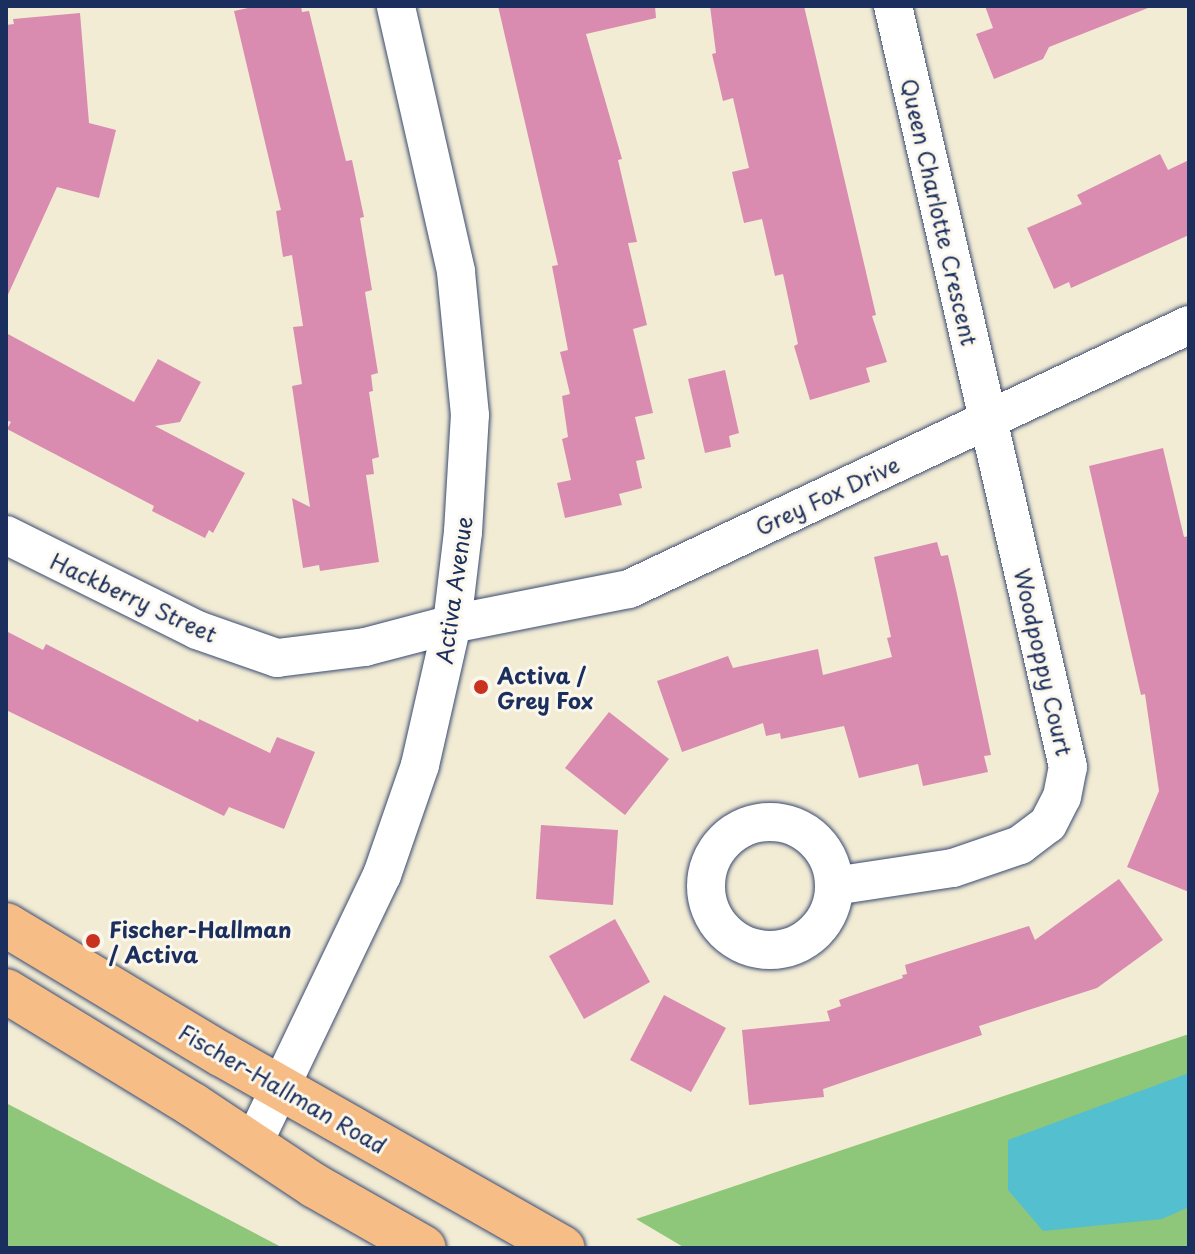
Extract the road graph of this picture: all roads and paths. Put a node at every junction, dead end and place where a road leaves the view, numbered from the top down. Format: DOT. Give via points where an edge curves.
graph roads {
  1 [pos="396,6"];
  2 [pos="893,6"];
  3 [pos="1189,325"];
  4 [pos="988,418"];
  5 [pos="6,535"];
  6 [pos="452,624"];
  7 [pos="834,886"];
  8 [pos="6,925"];
  9 [pos="6,991"];
  10 [pos="281,1088"];
  11 [pos="253,1144"];
  12 [pos="424,1248"];
  13 [pos="563,1248"];
  1 -- 6 [label="street, Activa Avenue" via="456,271 470,415"];
  2 -- 4 [label="street, Queen Charlotte Crescent"];
  3 -- 4 [label="street, Grey Fox Drive"];
  4 -- 6 [label="street, Grey Fox Drive" via="629,589"];
  4 -- 7 [label="street, Woodpoppy Court" via="1068,767 1062,797 1048,824 1020,845 953,868"];
  5 -- 6 [label="street, Hackberry Street" via="197,630 277,658 365,647"];
  6 -- 10 [label="street, Activa Avenue" via="420,765 382,875"];
  8 -- 10 [label="main road, Fischer-Hallman Road"];
  9 -- 11 [label="main road"];
  10 -- 11 [label="street, Activa Avenue"];
  10 -- 13 [label="main road, Fischer-Hallman Road"];
  11 -- 12 [label="main road"];
}
